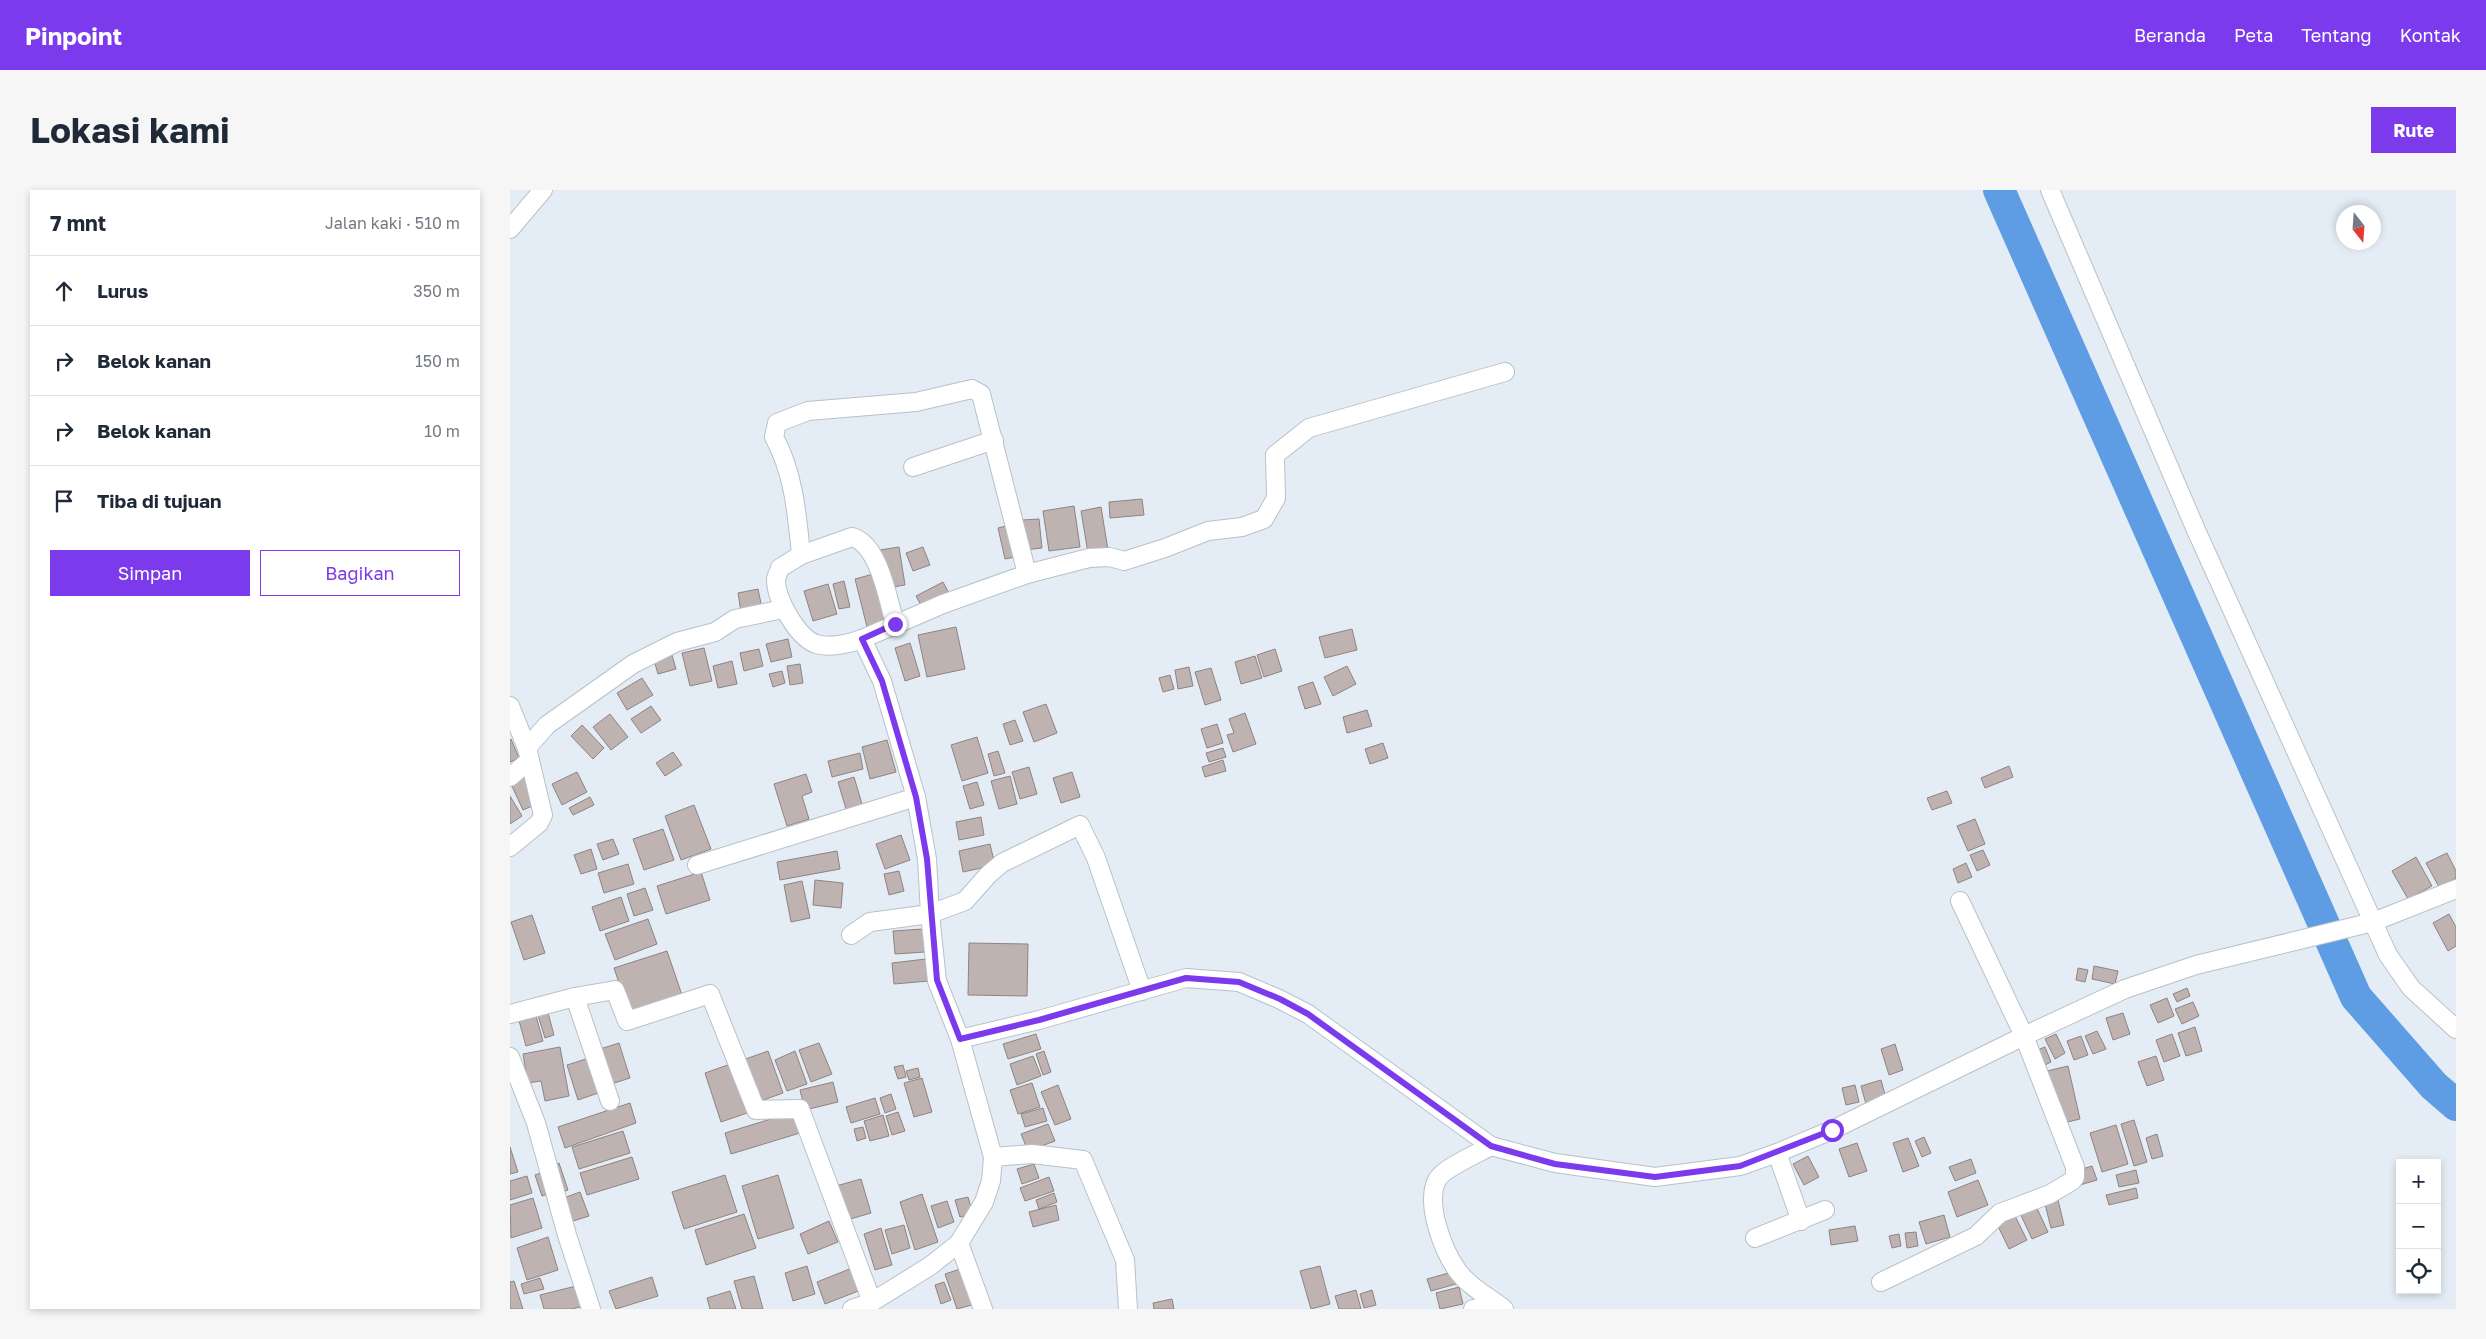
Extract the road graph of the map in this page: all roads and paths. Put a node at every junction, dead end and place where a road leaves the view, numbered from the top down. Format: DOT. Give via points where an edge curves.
graph roads {
  1 [pos="543,190"];
  2 [pos="2050,190"];
  3 [pos="510,229"];
  4 [pos="1505,372"];
  5 [pos="994,440"];
  6 [pos="913,467"];
  7 [pos="801,555"];
  8 [pos="1028,574"];
  9 [pos="783,609"];
  10 [pos="895,624"];
  11 [pos="862,639"];
  12 [pos="510,706"];
  13 [pos="528,754"];
  14 [pos="510,777"];
  15 [pos="916,797"];
  16 [pos="510,847"];
  17 [pos="698,865"];
  18 [pos="2456,890"];
  19 [pos="1960,900"];
  20 [pos="930,914"];
  21 [pos="2370,923"];
  22 [pos="851,935"];
  23 [pos="1142,990"];
  24 [pos="575,997"];
  25 [pos="510,1014"];
  26 [pos="2456,1029"];
  27 [pos="2024,1036"];
  28 [pos="960,1039"];
  29 [pos="510,1058"];
  30 [pos="610,1101"];
  31 [pos="1491,1146"];
  32 [pos="1777,1153"];
  33 [pos="993,1157"];
  34 [pos="1825,1210"];
  35 [pos="1801,1221"];
  36 [pos="1755,1238"];
  37 [pos="959,1243"];
  38 [pos="1881,1282"];
  39 [pos="872,1302"];
  40 [pos="1501,1306"];
  41 [pos="592,1309"];
  42 [pos="852,1309"];
  43 [pos="983,1309"];
  44 [pos="1128,1309"];
  45 [pos="1473,1309"];
  1 -- 3 [label="street"];
  2 -- 21 [label="street"];
  4 -- 8 [label="street" via="1309,428 1275,455 1276,498 1264,519 1242,527 1208,531 1124,561 1110,557 1089,558"];
  5 -- 6 [label="street"];
  5 -- 7 [label="street" via="982,394 972,389 916,402 808,411 777,423 774,437 785,458 795,498"];
  5 -- 8 [label="street"];
  7 -- 9 [label="street" via="780,568 776,579"];
  7 -- 10 [label="street" via="852,537 860,539 879,568"];
  8 -- 10 [label="street"];
  9 -- 11 [label="street" via="802,633 816,644 848,644"];
  9 -- 13 [label="street" via="735,619 714,632 677,642 633,664 554,720"];
  10 -- 11 [label="street"];
  11 -- 15 [label="street" via="882,681"];
  12 -- 13 [label="street"];
  13 -- 14 [label="street"];
  13 -- 16 [label="street" via="543,815 540,824"];
  15 -- 17 [label="street"];
  15 -- 20 [label="street" via="927,859"];
  18 -- 21 [label="street"];
  19 -- 27 [label="street"];
  20 -- 22 [label="street" via="870,922"];
  20 -- 23 [label="street" via="965,901 1002,863 1080,825 1096,858"];
  20 -- 28 [label="street" via="937,980"];
  21 -- 26 [label="street" via="2411,988"];
  21 -- 27 [label="street" via="2196,965 2125,989"];
  23 -- 28 [label="street"];
  23 -- 31 [label="street" via="1186,978 1239,982 1280,999 1308,1014"];
  24 -- 25 [label="street"];
  24 -- 30 [label="street"];
  24 -- 39 [label="street" via="615,990 627,1022 710,994 756,1110 800,1109"];
  27 -- 32 [label="street" via="1832,1130"];
  27 -- 38 [label="street" via="2075,1168 2075,1177 2050,1194 2000,1213 1976,1236"];
  28 -- 33 [label="street"];
  29 -- 41 [label="street" via="536,1123 567,1235"];
  31 -- 32 [label="street" via="1555,1164 1655,1177 1740,1166"];
  31 -- 40 [label="street" via="1443,1173 1436,1181 1432,1202 1437,1228 1458,1271"];
  32 -- 35 [label="street"];
  33 -- 37 [label="street" via="991,1181 984,1202"];
  33 -- 44 [label="street" via="1032,1154 1083,1160 1125,1260"];
  34 -- 35 [label="street"];
  35 -- 36 [label="street"];
  37 -- 39 [label="street" via="930,1266"];
  37 -- 43 [label="street"];
  39 -- 42 [label="street"];
  40 -- 45 [label="street"];
}
